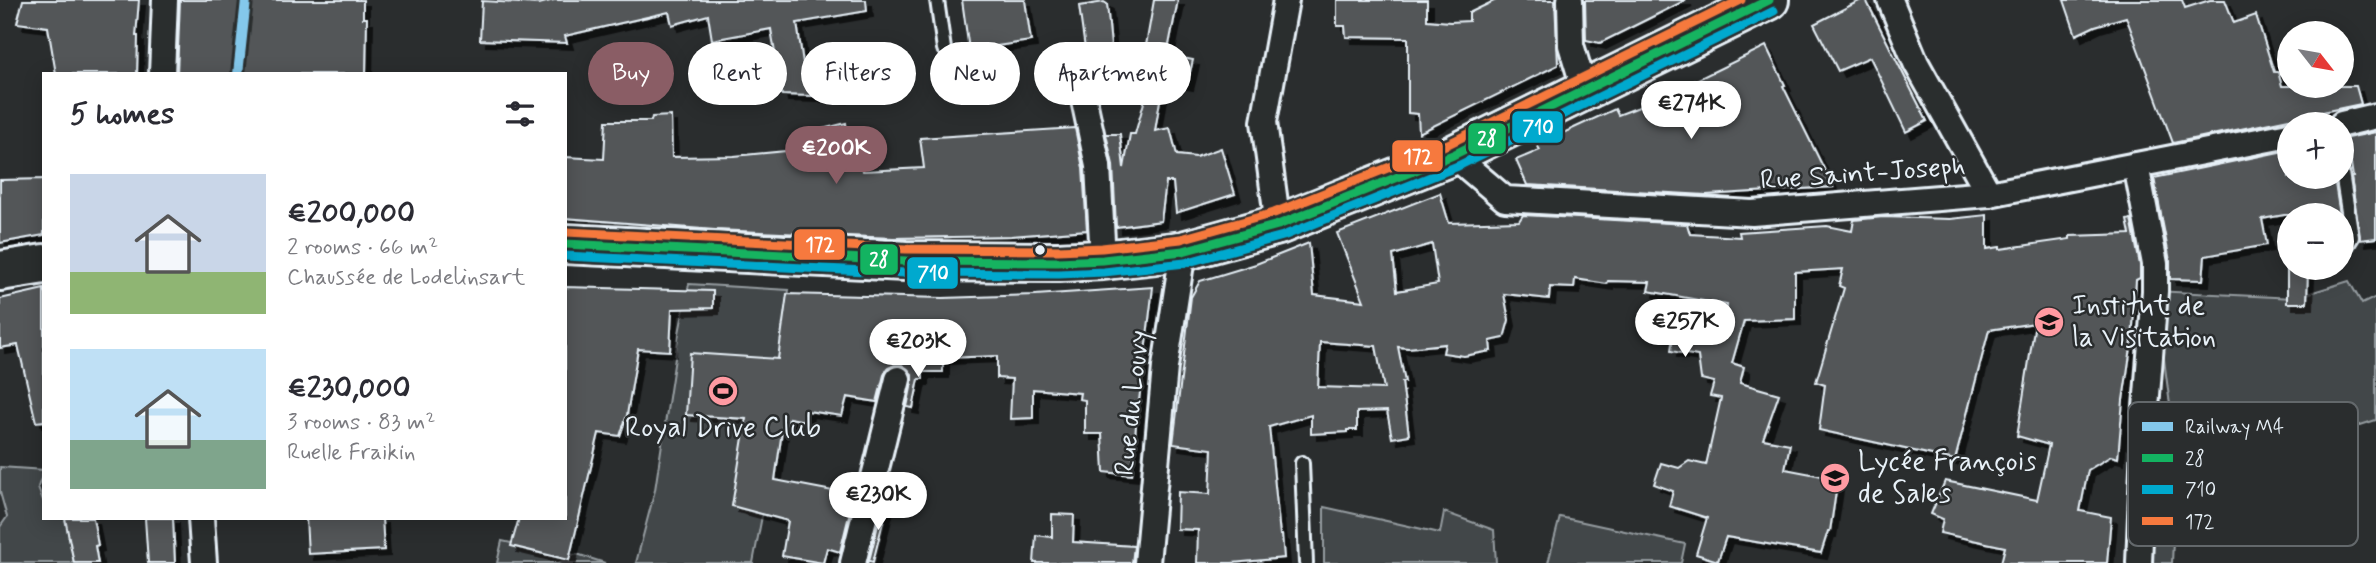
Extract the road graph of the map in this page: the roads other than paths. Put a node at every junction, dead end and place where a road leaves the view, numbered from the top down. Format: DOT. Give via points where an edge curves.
graph roads {
  1 [pos="165,0"];
  2 [pos="937,0"];
  3 [pos="1286,0"];
  4 [pos="1570,0"];
  5 [pos="1769,0"];
  6 [pos="1890,0"];
  7 [pos="943,42"];
  8 [pos="163,72"];
  9 [pos="1585,91"];
  10 [pos="1085,105"];
  11 [pos="2376,116"];
  12 [pos="2354,121"];
  13 [pos="2277,137"];
  14 [pos="1453,155"];
  15 [pos="2136,165"];
  16 [pos="1989,194"];
  17 [pos="1278,225"];
  18 [pos="567,244"];
  19 [pos="1183,251"];
  20 [pos="1103,260"];
  21 [pos="42,264"];
  22 [pos="0,271"];
  23 [pos="898,379"];
  24 [pos="2146,402"];
  25 [pos="1302,463"];
  26 [pos="201,520"];
  27 [pos="204,563"];
  28 [pos="853,563"];
  29 [pos="1147,563"];
  30 [pos="1306,563"];
  1 -- 8 [label="street"];
  2 -- 7 [label="lane"];
  3 -- 17 [label="street" via="1264,122"];
  4 -- 9 [label="street" via="1571,45"];
  5 -- 9 [label="main road"];
  6 -- 16 [label="street" via="1916,63"];
  9 -- 14 [label="main road"];
  10 -- 20 [label="street" via="1098,166"];
  11 -- 12 [label="street"];
  13 -- 15 [label="street, Rue Saint-Joseph"];
  14 -- 16 [label="street, Rue Saint-Joseph" via="1505,199 1752,213"];
  14 -- 17 [label="main road"];
  15 -- 16 [label="street, Rue Saint-Joseph"];
  15 -- 24 [label="street" via="2155,264"];
  17 -- 19 [label="main road"];
  18 -- 20 [label="main road" via="906,261"];
  19 -- 20 [label="main road"];
  19 -- 29 [label="street, Rue du Louvy" via="1165,367"];
  21 -- 22 [label="main road"];
  23 -- 28 [label="street"];
  25 -- 30 [label="lane"];
  26 -- 27 [label="street"];
}
